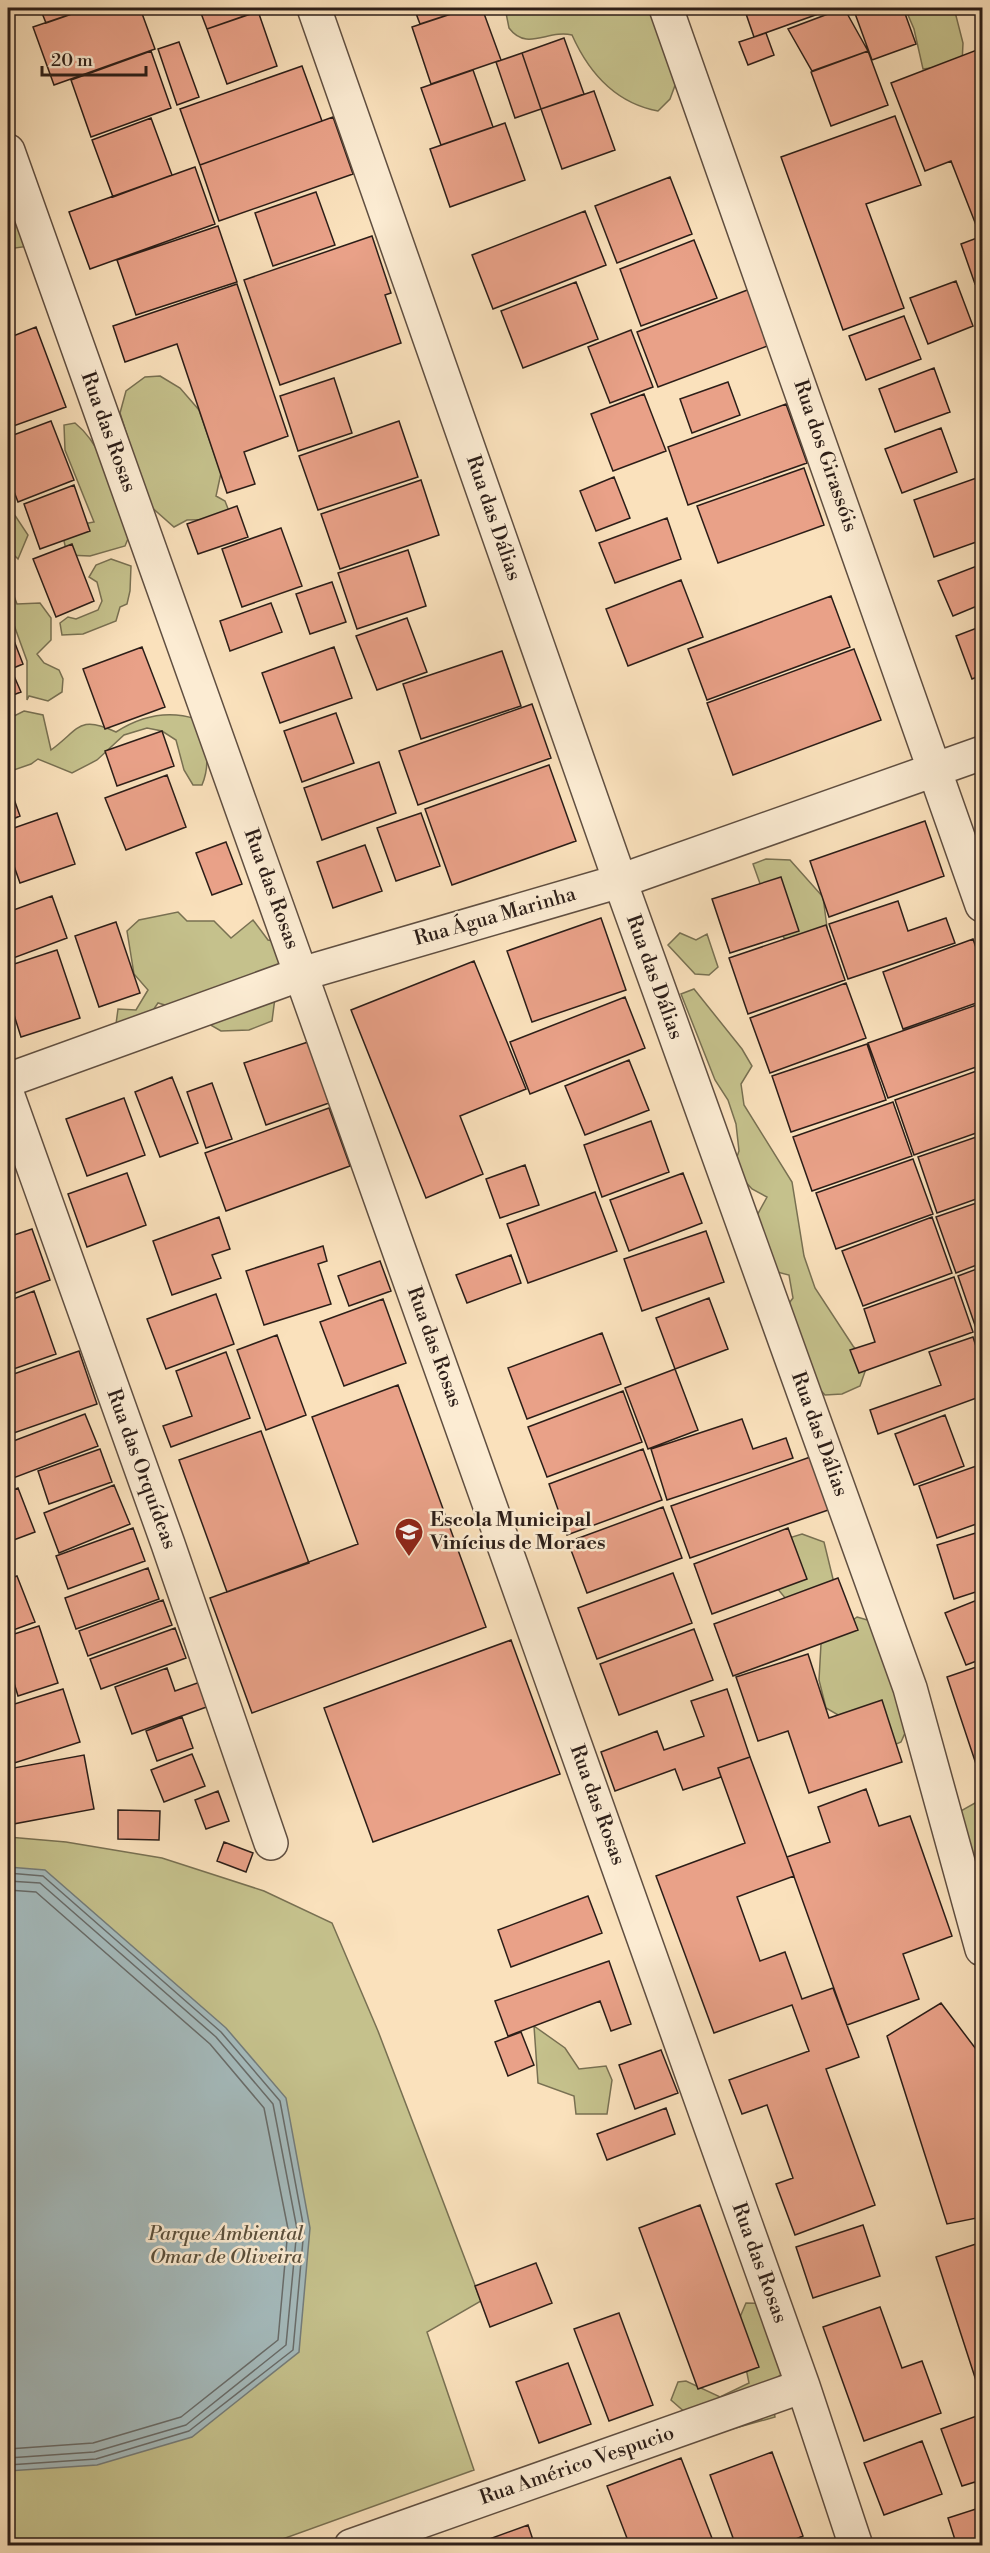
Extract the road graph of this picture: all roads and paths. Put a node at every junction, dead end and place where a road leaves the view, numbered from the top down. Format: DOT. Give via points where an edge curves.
graph roads {
  1 [pos="314,8"];
  2 [pos="666,8"];
  3 [pos="8,151"];
  4 [pos="982,753"];
  5 [pos="936,771"];
  6 [pos="620,881"];
  7 [pos="982,905"];
  8 [pos="301,974"];
  9 [pos="8,1080"];
  10 [pos="8,1096"];
  11 [pos="272,1843"];
  12 [pos="982,1949"];
  13 [pos="803,2386"];
  14 [pos="351,2546"];
  15 [pos="856,2546"];
  1 -- 6 [label="street, Rua das Dálias"];
  2 -- 5 [label="street, Rua dos Girassóis"];
  3 -- 8 [label="street, Rua das Rosas"];
  4 -- 5 [label="street, Rua Água Marinha"];
  5 -- 6 [label="street, Rua Água Marinha"];
  5 -- 7 [label="street, Rua dos Girassóis"];
  6 -- 8 [label="street, Rua Água Marinha"];
  6 -- 12 [label="street, Rua das Dálias" via="910,1688"];
  8 -- 9 [label="street, Rua Água Marinha"];
  8 -- 13 [label="street, Rua das Rosas"];
  10 -- 11 [label="street, Rua das Orquídeas"];
  13 -- 14 [label="street, Rua Américo Vespucio"];
  13 -- 15 [label="street, Rua das Rosas"];
}
